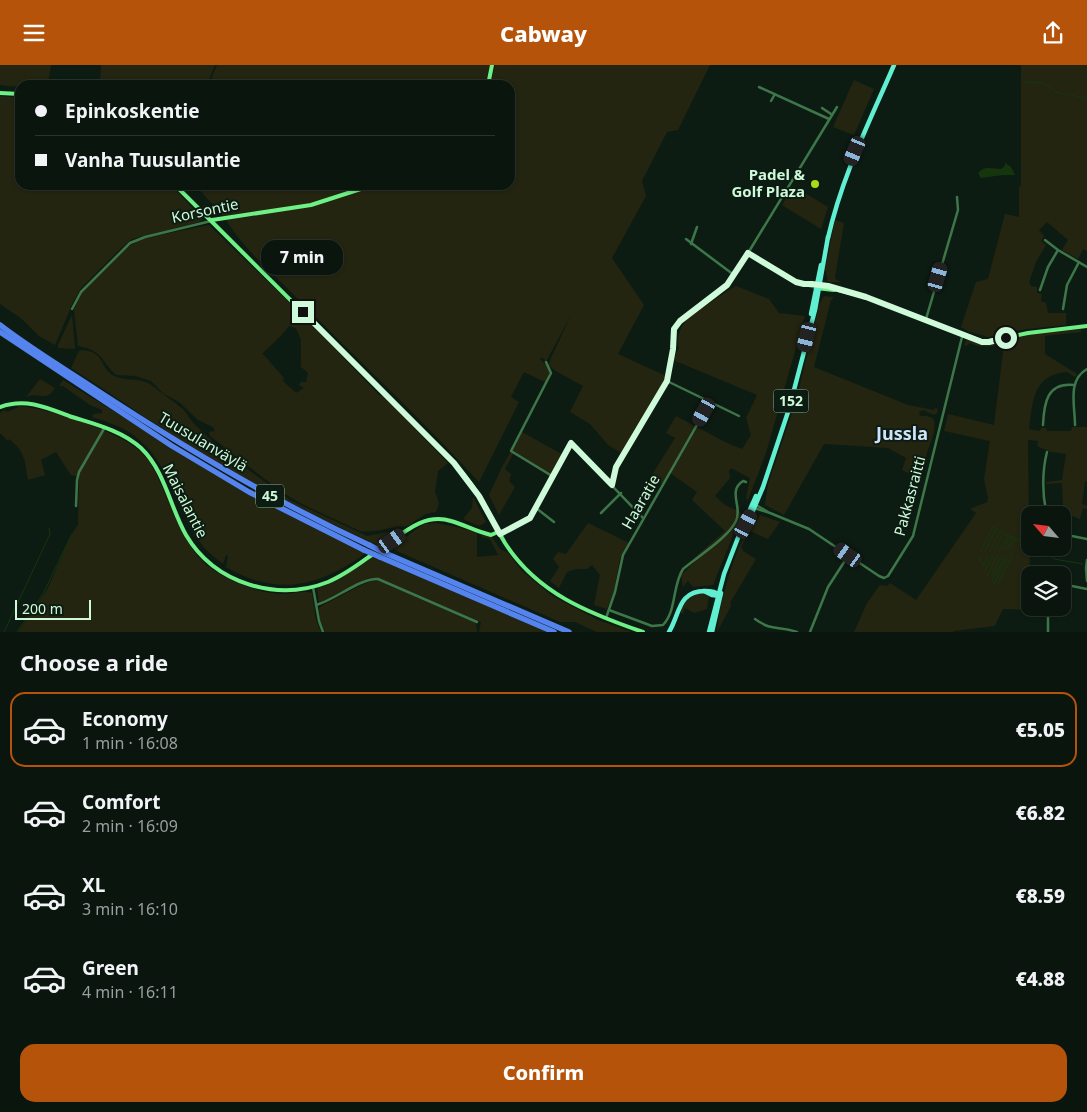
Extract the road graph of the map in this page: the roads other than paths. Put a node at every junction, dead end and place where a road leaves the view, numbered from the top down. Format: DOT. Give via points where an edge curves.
graph roads {
  1 [pos="492,65"];
  2 [pos="894,65"];
  3 [pos="489,80"];
  4 [pos="759,87"];
  5 [pos="0,93"];
  6 [pos="15,94"];
  7 [pos="775,94"];
  8 [pos="772,101"];
  9 [pos="836,107"];
  10 [pos="822,108"];
  11 [pos="831,115"];
  12 [pos="830,119"];
  13 [pos="180,190"];
  14 [pos="359,190"];
  15 [pos="957,197"];
  16 [pos="212,220"];
  17 [pos="697,227"];
  18 [pos="686,239"];
  19 [pos="1045,239"];
  20 [pos="691,244"];
  21 [pos="1058,250"];
  22 [pos="748,253"];
  23 [pos="1079,262"];
  24 [pos="1087,267"];
  25 [pos="734,275"];
  26 [pos="818,286"];
  27 [pos="1040,290"];
  28 [pos="72,309"];
  29 [pos="1063,309"];
  30 [pos="926,319"];
  31 [pos="0,325"];
  32 [pos="1087,327"];
  33 [pos="0,332"];
  34 [pos="963,333"];
  35 [pos="546,362"];
  36 [pos="1087,369"];
  37 [pos="667,381"];
  38 [pos="1074,385"];
  39 [pos="710,401"];
  40 [pos="0,407"];
  41 [pos="739,416"];
  42 [pos="1043,425"];
  43 [pos="1075,425"];
  44 [pos="105,427"];
  45 [pos="174,443"];
  46 [pos="1047,452"];
  47 [pos="552,476"];
  48 [pos="746,482"];
  49 [pos="612,485"];
  50 [pos="621,493"];
  51 [pos="76,506"];
  52 [pos="754,506"];
  53 [pos="1046,506"];
  54 [pos="536,508"];
  55 [pos="601,513"];
  56 [pos="643,518"];
  57 [pos="554,522"];
  58 [pos="499,533"];
  59 [pos="1071,536"];
  60 [pos="1087,539"];
  61 [pos="382,555"];
  62 [pos="848,555"];
  63 [pos="1087,560"];
  64 [pos="1087,581"];
  65 [pos="1071,586"];
  66 [pos="313,587"];
  67 [pos="1087,589"];
  68 [pos="719,595"];
  69 [pos="316,605"];
  70 [pos="608,610"];
  71 [pos="1048,616"];
  72 [pos="605,619"];
  73 [pos="754,619"];
  74 [pos="477,622"];
  75 [pos="323,632"];
  76 [pos="554,632"];
  77 [pos="569,632"];
  78 [pos="643,632"];
  79 [pos="671,632"];
  80 [pos="711,632"];
  81 [pos="797,632"];
  82 [pos="810,632"];
  83 [pos="1048,632"];
  1 -- 3 [label="main road"];
  2 -- 26 [label="main road, 152" via="839,195"];
  4 -- 7 [label="street"];
  5 -- 6 [label="main road"];
  7 -- 8 [label="street"];
  7 -- 12 [label="street"];
  9 -- 11 [label="street"];
  10 -- 11 [label="street"];
  11 -- 12 [label="street"];
  12 -- 22 [label="street"];
  13 -- 16 [label="main road"];
  14 -- 16 [label="main road, Korsontie" via="311,205"];
  15 -- 30 [label="street" via="958,210"];
  16 -- 28 [label="street, Korsontie" via="130,243 81,292"];
  16 -- 58 [label="main road" via="444,451 466,475"];
  17 -- 20 [label="street"];
  18 -- 20 [label="street"];
  19 -- 21 [label="street"];
  20 -- 25 [label="street"];
  21 -- 23 [label="street"];
  21 -- 27 [label="street"];
  22 -- 25 [label="street"];
  22 -- 26 [label="street" via="789,278"];
  23 -- 24 [label="street"];
  23 -- 29 [label="street" via="1067,285"];
  25 -- 37 [label="street" via="727,285 674,329"];
  26 -- 30 [label="main road" via="866,297"];
  26 -- 52 [label="main road, 152" via="789,409"];
  30 -- 34 [label="main road"];
  31 -- 45 [label="highway, Tuusulanväylä / 45"];
  32 -- 34 [label="main road" via="1028,333 987,342"];
  33 -- 45 [label="highway, Tuusulanväylä / 45"];
  34 -- 62 [label="street, Pakkasraitti" via="914,536 884,578"];
  35 -- 47 [label="street" via="551,373 511,451"];
  36 -- 38 [label="street" via="1078,376"];
  37 -- 39 [label="street"];
  37 -- 49 [label="street" via="616,467"];
  38 -- 42 [label="street" via="1062,385 1049,395"];
  38 -- 43 [label="street"];
  39 -- 41 [label="street"];
  39 -- 56 [label="street, Haaratie"];
  40 -- 44 [label="main road, Maisalantie" via="32,404"];
  44 -- 51 [label="street" via="79,471"];
  44 -- 66 [label="main road, Maisalantie" via="128,438 150,458 186,535 215,566 234,579 266,589"];
  45 -- 61 [label="highway, Tuusulanväylä / 45, bridge" via="286,505 369,545"];
  45 -- 61 [label="highway, Tuusulanväylä / 45, bridge" via="249,492 364,551"];
  46 -- 53 [label="street"];
  47 -- 49 [label="street" via="571,443"];
  47 -- 54 [label="street"];
  48 -- 70 [label="street" via="739,484 735,493 738,514 734,526 683,569 670,613 663,625 652,626"];
  49 -- 50 [label="street"];
  50 -- 55 [label="street"];
  50 -- 56 [label="street"];
  52 -- 62 [label="street" via="809,529"];
  52 -- 68 [label="main road, 152" via="730,558"];
  54 -- 57 [label="street"];
  54 -- 58 [label="street" via="526,521"];
  56 -- 70 [label="street, Haaratie" via="622,558"];
  58 -- 66 [label="main road, Maisalantie" via="482,533 449,520 424,520 342,575"];
  58 -- 72 [label="main road" via="514,556 544,586 564,600"];
  59 -- 60 [label="street"];
  61 -- 76 [label="highway, Tuusulanväylä / 45"];
  61 -- 77 [label="highway, Tuusulanväylä / 45"];
  62 -- 82 [label="street" via="830,584"];
  63 -- 64 [label="street"];
  65 -- 67 [label="street"];
  66 -- 69 [label="street"];
  68 -- 79 [label="main road" via="694,592 684,599"];
  68 -- 80 [label="main road, 152"];
  69 -- 74 [label="street" via="326,603 368,580 378,579"];
  69 -- 75 [label="street"];
  70 -- 72 [label="street, Haaratie"];
  71 -- 83 [label="street"];
  72 -- 78 [label="main road"];
  73 -- 81 [label="street" via="770,630"];
}
